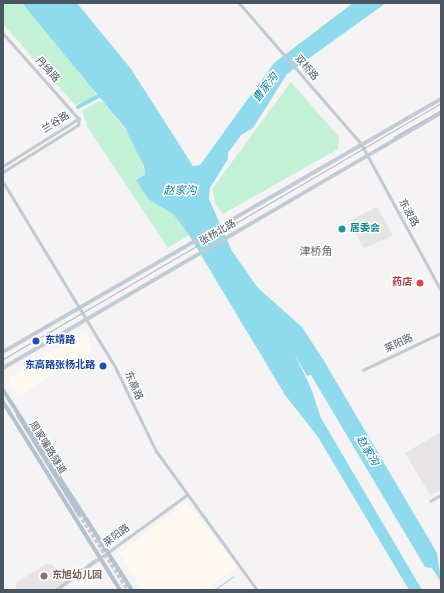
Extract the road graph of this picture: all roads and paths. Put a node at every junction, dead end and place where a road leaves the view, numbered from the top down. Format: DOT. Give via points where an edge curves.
graph roads {
  1 [pos="239,3"];
  2 [pos="3,33"];
  3 [pos="441,99"];
  4 [pos="441,113"];
  5 [pos="79,119"];
  6 [pos="361,144"];
  7 [pos="368,155"];
  8 [pos="3,166"];
  9 [pos="3,172"];
  10 [pos="3,182"];
  11 [pos="441,291"];
  12 [pos="81,307"];
  13 [pos="87,318"];
  14 [pos="441,333"];
  15 [pos="3,352"];
  16 [pos="3,368"];
  17 [pos="363,370"];
  18 [pos="3,390"];
  19 [pos="3,402"];
  20 [pos="187,495"];
  21 [pos="441,495"];
  22 [pos="430,501"];
  23 [pos="79,514"];
  24 [pos="108,552"];
  25 [pos="100,558"];
  26 [pos="96,561"];
  27 [pos="58,590"];
  28 [pos="121,590"];
  29 [pos="132,590"];
  30 [pos="257,590"];
  1 -- 6 [label="street, 双桥路"];
  2 -- 5 [label="street, 丹绮路"];
  3 -- 6 [label="main road, 张杨北路"];
  4 -- 7 [label="main road, 张杨北路"];
  5 -- 8 [label="street, 兰谷路"];
  5 -- 9 [label="street, 兰谷路" via="78,125"];
  6 -- 7 [label="street, 东波路"];
  6 -- 12 [label="main road, 张杨北路"];
  7 -- 11 [label="street, 东波路"];
  7 -- 13 [label="main road, 张杨北路"];
  10 -- 12 [label="street, 东高路"];
  12 -- 13 [label="street, 东高路"];
  12 -- 15 [label="main road, 张杨北路"];
  13 -- 16 [label="main road, 张杨北路"];
  13 -- 20 [label="street, 东高路" via="114,365 148,438"];
  14 -- 17 [label="street, 莱阳路"];
  18 -- 23 [label="main road, 周家嘴路隧道"];
  18 -- 24 [label="main road"];
  19 -- 25 [label="main road"];
  20 -- 24 [label="street, 莱阳路"];
  20 -- 30 [label="street, 东高路"];
  21 -- 22 [label="street"];
  24 -- 25 [label="street, 莱阳路"];
  24 -- 29 [label="main road"];
  25 -- 26 [label="street, 莱阳路"];
  25 -- 28 [label="main road"];
  26 -- 27 [label="main road, 莱阳路"];
}
